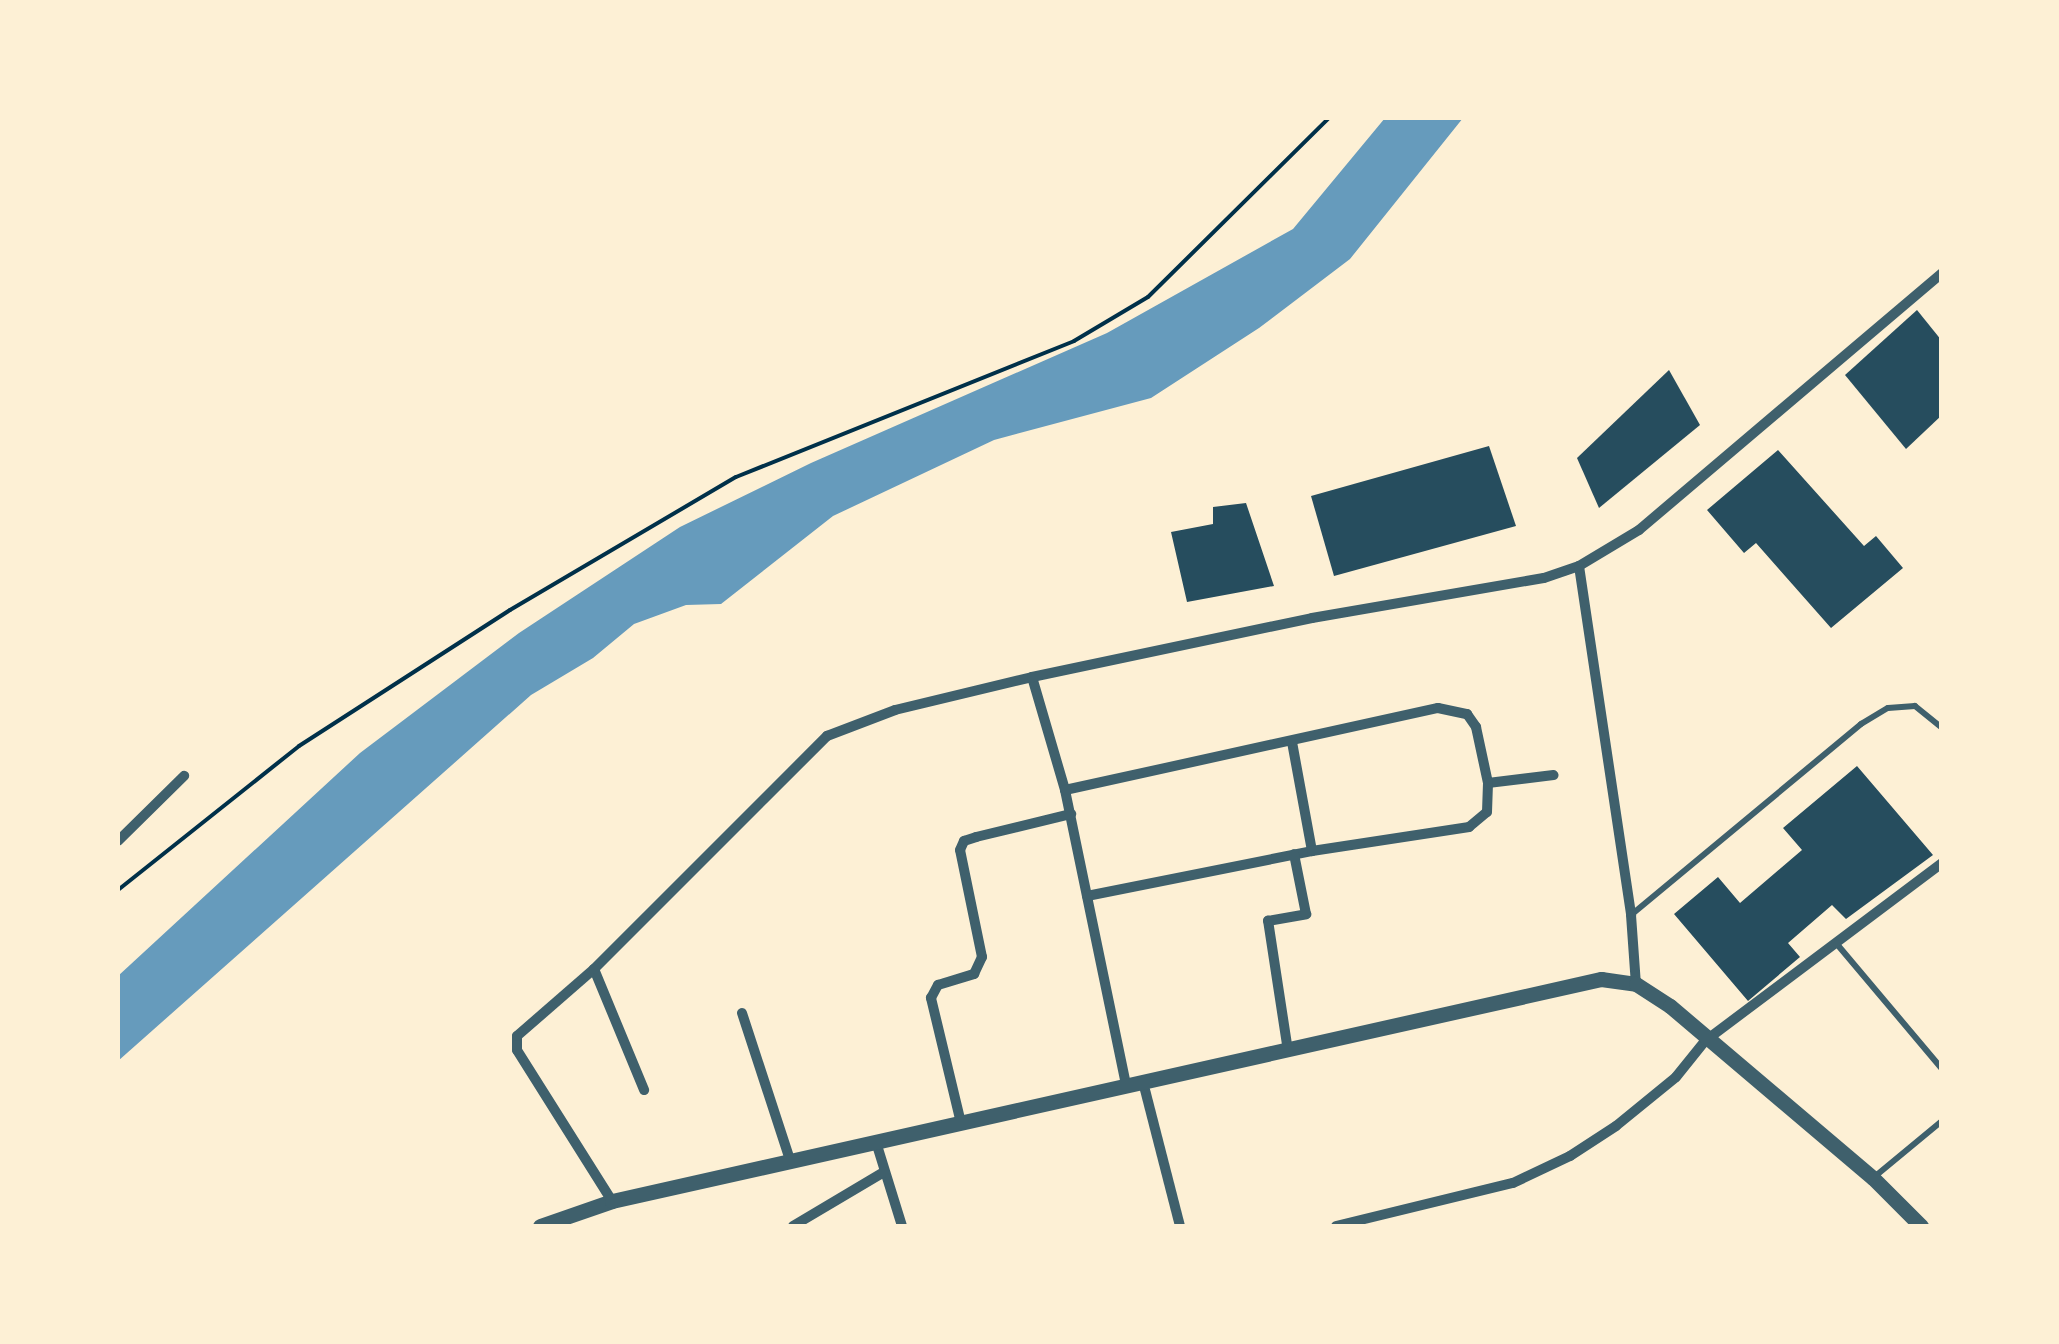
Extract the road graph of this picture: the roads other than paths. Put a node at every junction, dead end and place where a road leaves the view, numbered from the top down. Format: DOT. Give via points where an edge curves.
graph roads {
  1 [pos="1942,273"];
  2 [pos="1579,566"];
  3 [pos="1032,677"];
  4 [pos="1942,728"];
  5 [pos="1292,742"];
  6 [pos="1554,775"];
  7 [pos="184,776"];
  8 [pos="1488,783"];
  9 [pos="1065,790"];
  10 [pos="1070,814"];
  11 [pos="118,840"];
  12 [pos="1312,850"];
  13 [pos="1294,854"];
  14 [pos="1942,863"];
  15 [pos="1087,896"];
  16 [pos="1631,915"];
  17 [pos="1836,943"];
  18 [pos="594,969"];
  19 [pos="1636,984"];
  20 [pos="742,1013"];
  21 [pos="1705,1040"];
  22 [pos="1288,1051"];
  23 [pos="1942,1069"];
  24 [pos="1135,1083"];
  25 [pos="644,1090"];
  26 [pos="1942,1121"];
  27 [pos="961,1122"];
  28 [pos="876,1142"];
  29 [pos="790,1160"];
  30 [pos="884,1172"];
  31 [pos="1873,1178"];
  32 [pos="612,1202"];
  33 [pos="540,1226"];
  34 [pos="793,1226"];
  35 [pos="902,1226"];
  36 [pos="1180,1226"];
  37 [pos="1336,1226"];
  38 [pos="1921,1226"];
  1 -- 2 [label="street" via="1639,530"];
  2 -- 3 [label="street"];
  2 -- 16 [label="street"];
  3 -- 9 [label="street"];
  3 -- 18 [label="street" via="895,710 827,736"];
  4 -- 16 [label="lane" via="1916,706 1888,708 1861,724"];
  5 -- 8 [label="street" via="1457,709 1476,726"];
  5 -- 9 [label="street"];
  5 -- 12 [label="street"];
  6 -- 8 [label="street"];
  7 -- 11 [label="street"];
  8 -- 12 [label="street" via="1487,812 1469,827"];
  9 -- 10 [label="street"];
  10 -- 15 [label="street"];
  10 -- 27 [label="street" via="976,837 960,850 982,956 974,974 938,985 931,998"];
  12 -- 13 [label="street"];
  13 -- 15 [label="street"];
  13 -- 22 [label="street" via="1306,914 1268,921"];
  14 -- 17 [label="street"];
  15 -- 24 [label="street"];
  16 -- 19 [label="street"];
  17 -- 21 [label="street"];
  17 -- 23 [label="lane"];
  18 -- 25 [label="street"];
  18 -- 32 [label="street" via="516,1042"];
  19 -- 21 [label="street"];
  19 -- 22 [label="street" via="1568,984"];
  20 -- 29 [label="street"];
  21 -- 31 [label="street"];
  21 -- 37 [label="street" via="1676,1077 1570,1156 1500,1188"];
  22 -- 24 [label="street"];
  24 -- 27 [label="street"];
  24 -- 36 [label="street"];
  26 -- 31 [label="lane"];
  27 -- 28 [label="street"];
  28 -- 29 [label="street"];
  28 -- 30 [label="street"];
  29 -- 32 [label="street"];
  30 -- 34 [label="street"];
  30 -- 35 [label="street"];
  31 -- 38 [label="street"];
  32 -- 33 [label="street"];
}
